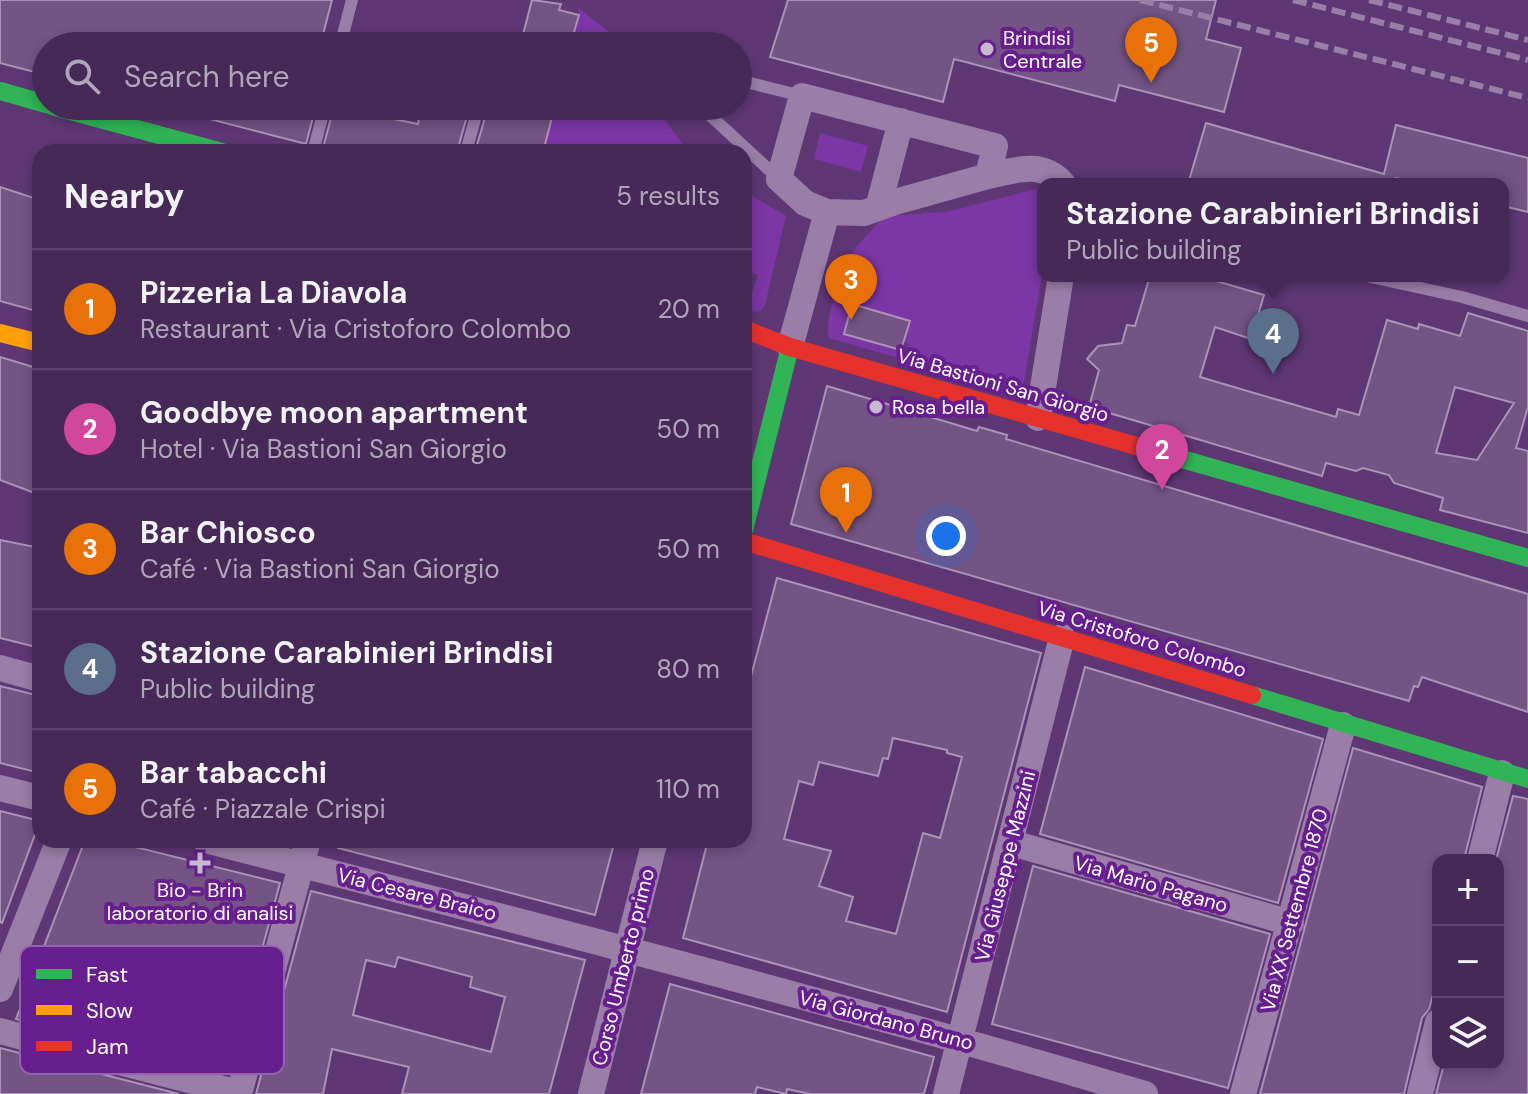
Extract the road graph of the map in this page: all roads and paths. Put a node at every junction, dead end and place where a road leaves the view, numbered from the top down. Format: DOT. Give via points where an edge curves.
graph roads {
  1 [pos="352,0"];
  2 [pos="344,32"];
  3 [pos="752,84"];
  4 [pos="0,91"];
  5 [pos="802,96"];
  6 [pos="32,100"];
  7 [pos="104,120"];
  8 [pos="321,120"];
  9 [pos="475,120"];
  10 [pos="715,120"];
  11 [pos="901,121"];
  12 [pos="192,144"];
  13 [pos="315,144"];
  14 [pos="468,144"];
  15 [pos="741,144"];
  16 [pos="752,154"];
  17 [pos="988,176"];
  18 [pos="1057,178"];
  19 [pos="779,179"];
  20 [pos="878,208"];
  21 [pos="827,212"];
  22 [pos="1060,282"];
  23 [pos="1393,282"];
  24 [pos="1528,316"];
  25 [pos="752,332"];
  26 [pos="0,333"];
  27 [pos="32,341"];
  28 [pos="790,347"];
  29 [pos="1038,418"];
  30 [pos="752,498"];
  31 [pos="752,543"];
  32 [pos="1528,558"];
  33 [pos="1062,637"];
  34 [pos="0,668"];
  35 [pos="32,677"];
  36 [pos="1343,725"];
  37 [pos="1502,773"];
  38 [pos="1528,779"];
  39 [pos="0,788"];
  40 [pos="32,796"];
  41 [pos="1012,843"];
  42 [pos="56,848"];
  43 [pos="272,848"];
  44 [pos="653,848"];
  45 [pos="305,852"];
  46 [pos="1482,854"];
  47 [pos="1291,923"];
  48 [pos="279,946"];
  49 [pos="627,950"];
  50 [pos="0,989"];
  51 [pos="0,1031"];
  52 [pos="20,1036"];
  53 [pos="961,1040"];
  54 [pos="1432,1046"];
  55 [pos="166,1074"];
  56 [pos="239,1093"];
  57 [pos="591,1094"];
  58 [pos="946,1094"];
  59 [pos="1145,1094"];
  60 [pos="1243,1094"];
  61 [pos="1420,1094"];
  1 -- 2 [label="lane"];
  3 -- 5 [label="lane"];
  4 -- 6 [label="street"];
  5 -- 11 [label="street"];
  5 -- 19 [label="street"];
  7 -- 12 [label="street"];
  8 -- 13 [label="lane"];
  9 -- 14 [label="lane"];
  10 -- 15 [label="lane"];
  11 -- 17 [label="street" via="995,146"];
  11 -- 20 [label="street"];
  16 -- 19 [label="lane"];
  17 -- 18 [label="street" via="1027,168"];
  17 -- 20 [label="street"];
  19 -- 21 [label="street" via="805,203"];
  20 -- 21 [label="street"];
  21 -- 28 [label="street"];
  22 -- 29 [label="street"];
  23 -- 24 [label="lane"];
  25 -- 28 [label="street, Via Bastioni San Giorgio"];
  26 -- 27 [label="street"];
  28 -- 29 [label="street, Via Bastioni San Giorgio"];
  28 -- 30 [label="street"];
  29 -- 32 [label="street, Via Bastioni San Giorgio"];
  31 -- 33 [label="street, Via Cristoforo Colombo"];
  33 -- 36 [label="street, Via Cristoforo Colombo"];
  33 -- 41 [label="street, Via Giuseppe Mazzini"];
  34 -- 35 [label="street"];
  36 -- 37 [label="street, Via Cristoforo Colombo"];
  36 -- 47 [label="street, Via XX Settembre 1870"];
  37 -- 38 [label="street, Via Cristoforo Colombo"];
  37 -- 46 [label="street"];
  39 -- 40 [label="street"];
  41 -- 47 [label="street, Via Mario Pagano"];
  41 -- 53 [label="street, Via Giuseppe Mazzini"];
  42 -- 50 [label="street"];
  43 -- 45 [label="street, Via Cesare Braico"];
  44 -- 49 [label="street, Corso Umberto primo"];
  45 -- 48 [label="street"];
  45 -- 49 [label="street, Via Cesare Braico"];
  47 -- 60 [label="street, Via XX Settembre 1870"];
  49 -- 53 [label="street, Via Giordano Bruno"];
  49 -- 57 [label="street, Corso Umberto primo"];
  51 -- 52 [label="street"];
  53 -- 58 [label="street, Via Giuseppe Mazzini"];
  53 -- 59 [label="street, Via Giordano Bruno"];
  54 -- 61 [label="street"];
  55 -- 56 [label="street"];
}
